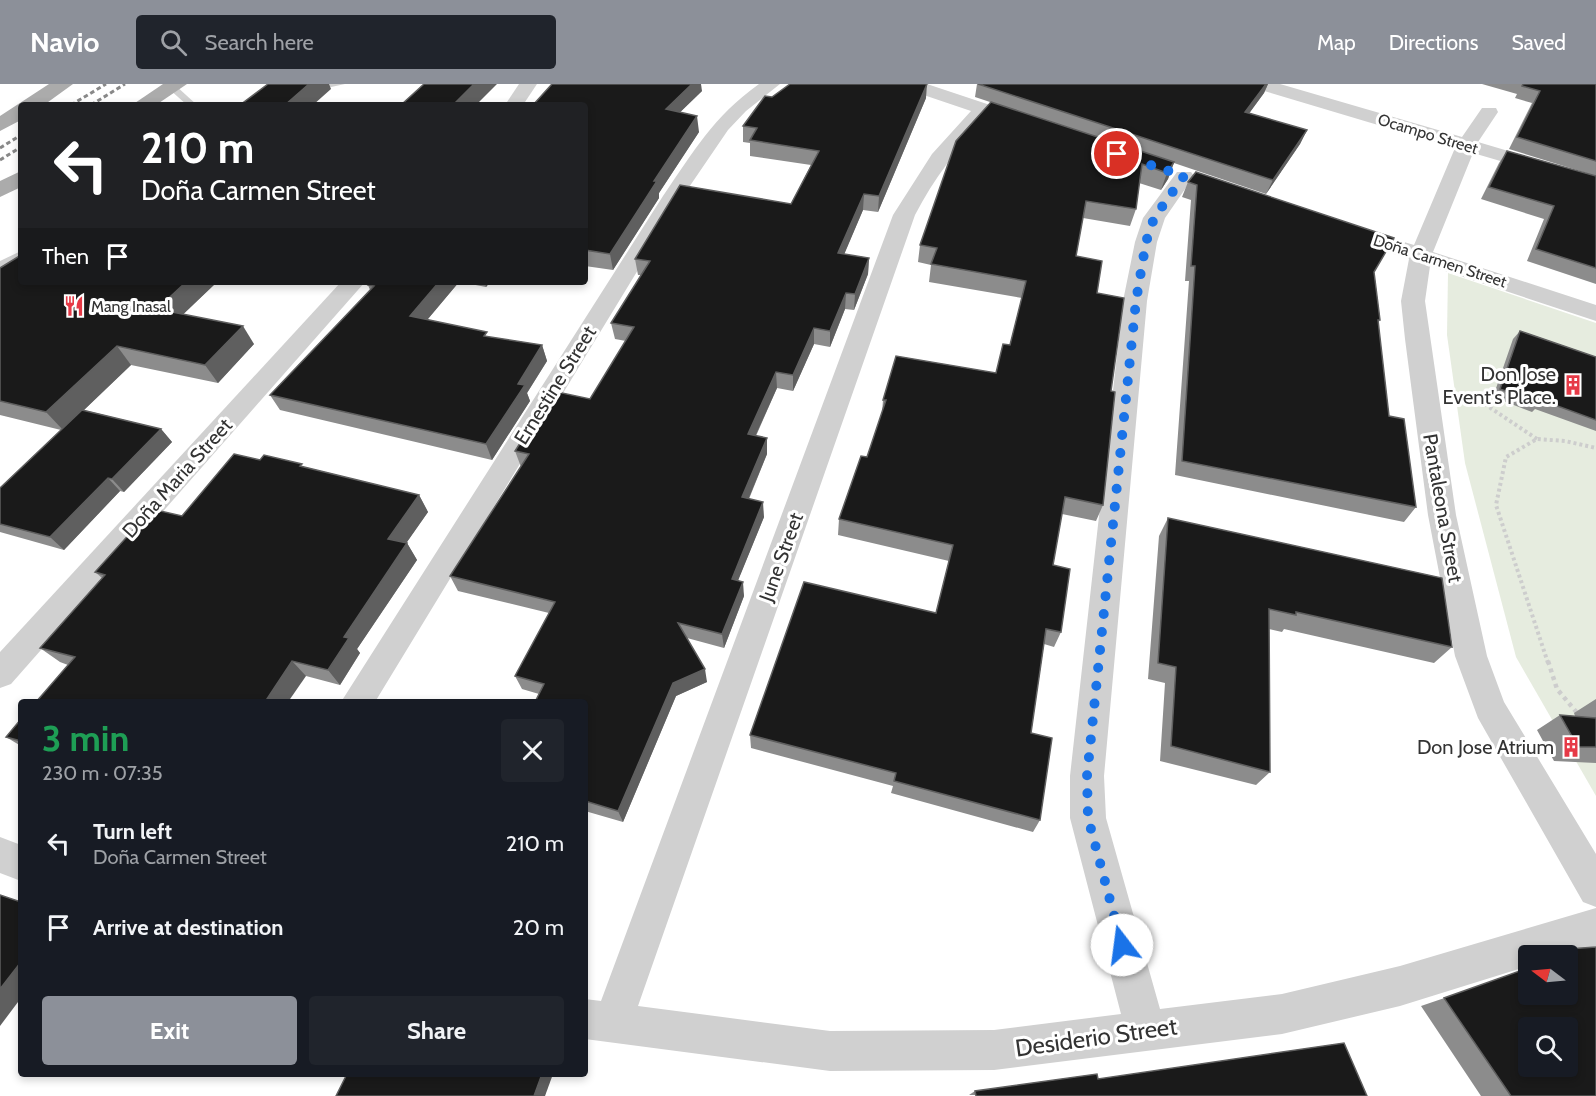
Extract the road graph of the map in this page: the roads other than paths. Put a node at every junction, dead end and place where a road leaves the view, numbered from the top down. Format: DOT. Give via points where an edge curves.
graph roads {
  1 [pos="63,84"];
  2 [pos="305,84"];
  3 [pos="340,84"];
  4 [pos="528,84"];
  5 [pos="771,84"];
  6 [pos="909,84"];
  7 [pos="1260,84"];
  8 [pos="174,86"];
  9 [pos="35,102"];
  10 [pos="147,102"];
  11 [pos="189,102"];
  12 [pos="516,102"];
  13 [pos="984,109"];
  14 [pos="1489,112"];
  15 [pos="18,113"];
  16 [pos="1017,120"];
  17 [pos="0,125"];
  18 [pos="1466,146"];
  19 [pos="1184,176"];
  20 [pos="18,180"];
  21 [pos="1596,183"];
  22 [pos="0,190"];
  23 [pos="1331,225"];
  24 [pos="1421,255"];
  25 [pos="18,256"];
  26 [pos="0,266"];
  27 [pos="351,285"];
  28 [pos="1596,313"];
  29 [pos="0,674"];
  30 [pos="359,699"];
  31 [pos="0,855"];
  32 [pos="18,862"];
  33 [pos="1596,889"];
  34 [pos="1596,927"];
  35 [pos="598,1022"];
  36 [pos="1145,1029"];
  1 -- 9 [label="main road"];
  2 -- 3 [label="lane"];
  4 -- 12 [label="street"];
  5 -- 30 [label="street, Ernestine Street" via="721,126 673,195"];
  6 -- 13 [label="street"];
  7 -- 18 [label="street, Ocampo Street"];
  8 -- 10 [label="main road"];
  8 -- 11 [label="lane"];
  13 -- 16 [label="street"];
  13 -- 35 [label="street, June Street" via="946,147 904,215"];
  14 -- 18 [label="street, Pantaleona Street"];
  15 -- 17 [label="main road"];
  18 -- 21 [label="street, Ocampo Street"];
  18 -- 24 [label="street, Pantaleona Street"];
  19 -- 36 [label="street" via="1154,218 1136,301 1087,776 1088,818"];
  20 -- 22 [label="main road"];
  23 -- 24 [label="street, Doña Carmen Street"];
  24 -- 28 [label="street, Doña Carmen Street"];
  24 -- 33 [label="street, Pantaleona Street" via="1413,301 1417,339 1442,515 1471,656 1490,708"];
  25 -- 26 [label="lane"];
  27 -- 29 [label="street, Doña Maria Street"];
  31 -- 32 [label="street"];
  34 -- 36 [label="street, Desiderio Street" via="1400,986 1282,1014"];
  35 -- 36 [label="street, Desiderio Street" via="830,1051 994,1050"];
}
